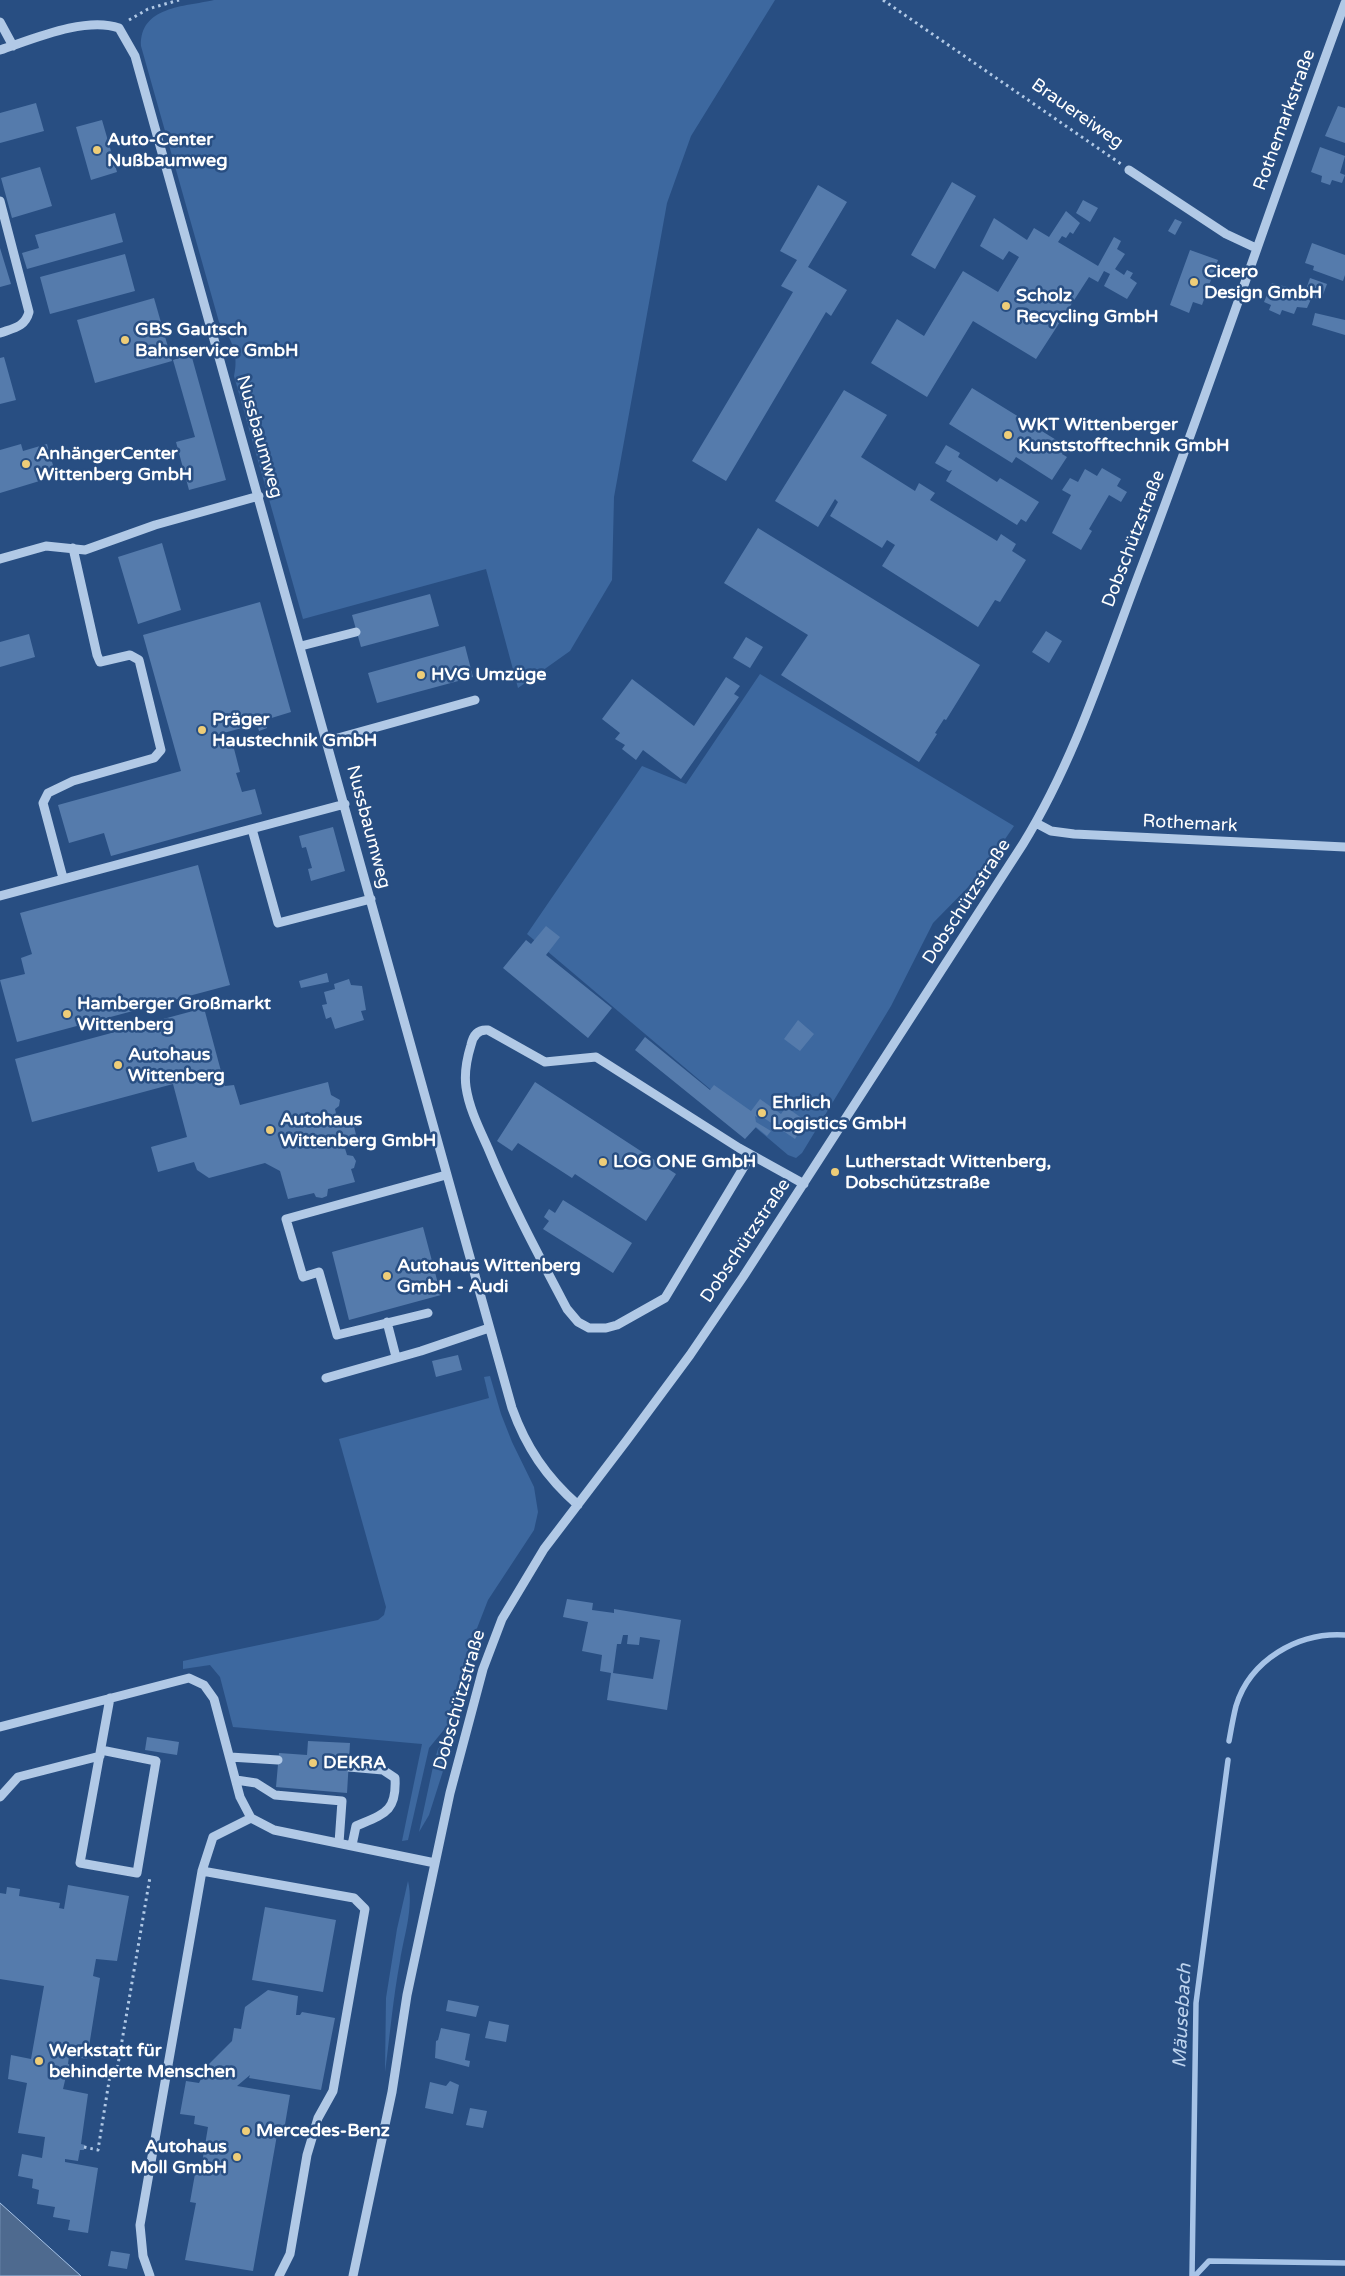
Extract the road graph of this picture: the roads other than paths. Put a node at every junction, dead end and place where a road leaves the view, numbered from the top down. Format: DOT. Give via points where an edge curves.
graph roads {
  1 [pos="1345,3"];
  2 [pos="0,22"];
  3 [pos="13,46"];
  4 [pos="0,50"];
  5 [pos="1129,170"];
  6 [pos="0,201"];
  7 [pos="1256,248"];
  8 [pos="0,333"];
  9 [pos="259,496"];
  10 [pos="73,548"];
  11 [pos="0,559"];
  12 [pos="356,632"];
  13 [pos="301,646"];
  14 [pos="474,700"];
  15 [pos="327,741"];
  16 [pos="345,804"];
  17 [pos="1036,823"];
  18 [pos="252,829"];
  19 [pos="1345,848"];
  20 [pos="63,878"];
  21 [pos="0,896"];
  22 [pos="371,899"];
  23 [pos="751,1155"];
  24 [pos="446,1175"];
  25 [pos="804,1184"];
  26 [pos="428,1313"];
  27 [pos="388,1322"];
  28 [pos="489,1328"];
  29 [pos="396,1357"];
  30 [pos="326,1378"];
  31 [pos="578,1505"];
  32 [pos="110,1698"];
  33 [pos="0,1727"];
  34 [pos="100,1753"];
  35 [pos="230,1757"];
  36 [pos="278,1760"];
  37 [pos="349,1767"];
  38 [pos="236,1780"];
  39 [pos="0,1797"];
  40 [pos="251,1818"];
  41 [pos="338,1843"];
  42 [pos="352,1845"];
  43 [pos="435,1863"];
  44 [pos="202,1870"];
  45 [pos="150,2276"];
  46 [pos="279,2276"];
  47 [pos="353,2276"];
  1 -- 7 [label="street, Rothemarkstraße"];
  2 -- 3 [label="street"];
  3 -- 4 [label="street"];
  3 -- 9 [label="street, Nussbaumweg" via="97,24 119,28 135,56"];
  5 -- 7 [label="street, Brauereiweg" via="1226,234"];
  6 -- 8 [label="street" via="29,312 26,322"];
  7 -- 17 [label="street, Dobschützstraße" via="1174,481 1074,746"];
  9 -- 10 [label="street" via="155,525 85,550"];
  9 -- 13 [label="street, Nussbaumweg"];
  10 -- 11 [label="street" via="46,546"];
  10 -- 20 [label="street" via="100,662 130,654 139,660 161,750 154,758 74,781 48,793 43,803"];
  12 -- 13 [label="street"];
  13 -- 15 [label="street, Nussbaumweg"];
  14 -- 15 [label="street"];
  15 -- 16 [label="street, Nussbaumweg"];
  16 -- 18 [label="street"];
  16 -- 22 [label="street, Nussbaumweg"];
  17 -- 19 [label="street, Rothemark" via="1051,831 1074,834"];
  17 -- 25 [label="street, Dobschützstraße"];
  18 -- 20 [label="street"];
  18 -- 22 [label="street" via="278,923"];
  20 -- 21 [label="street"];
  22 -- 24 [label="street, Nussbaumweg"];
  23 -- 23 [label="street" via="596,1057 545,1062 488,1030 476,1032 467,1060 466,1085 470,1107 510,1202 567,1309 578,1322 589,1328 617,1325 665,1298"];
  23 -- 25 [label="street"];
  24 -- 27 [label="street" via="286,1219 303,1277 319,1272 337,1335"];
  24 -- 28 [label="street, Nussbaumweg"];
  25 -- 31 [label="street, Dobschützstraße" via="690,1355"];
  26 -- 27 [label="street"];
  27 -- 29 [label="street"];
  28 -- 29 [label="street"];
  28 -- 31 [label="street, Nussbaumweg" via="512,1408 527,1444 545,1472"];
  29 -- 30 [label="street"];
  31 -- 43 [label="street, Dobschützstraße" via="534,1563 492,1643 450,1793"];
  32 -- 33 [label="street"];
  32 -- 34 [label="street"];
  32 -- 35 [label="street" via="189,1678 204,1685 214,1699"];
  34 -- 34 [label="street" via="156,1761 137,1873 80,1863"];
  34 -- 39 [label="street" via="18,1777"];
  35 -- 36 [label="street"];
  35 -- 38 [label="street"];
  37 -- 42 [label="street" via="383,1770 395,1778 396,1796 386,1813 356,1826"];
  38 -- 40 [label="street" via="240,1797"];
  38 -- 41 [label="street" via="256,1783 275,1795 342,1801"];
  40 -- 41 [label="street" via="274,1830"];
  40 -- 44 [label="street" via="213,1837"];
  41 -- 42 [label="street"];
  42 -- 43 [label="street"];
  43 -- 47 [label="street, Dobschützstraße"];
  44 -- 45 [label="street" via="140,2225 142,2256"];
  44 -- 46 [label="street" via="354,1898 365,1909 333,2091 318,2118 306,2154 290,2254"];
}
